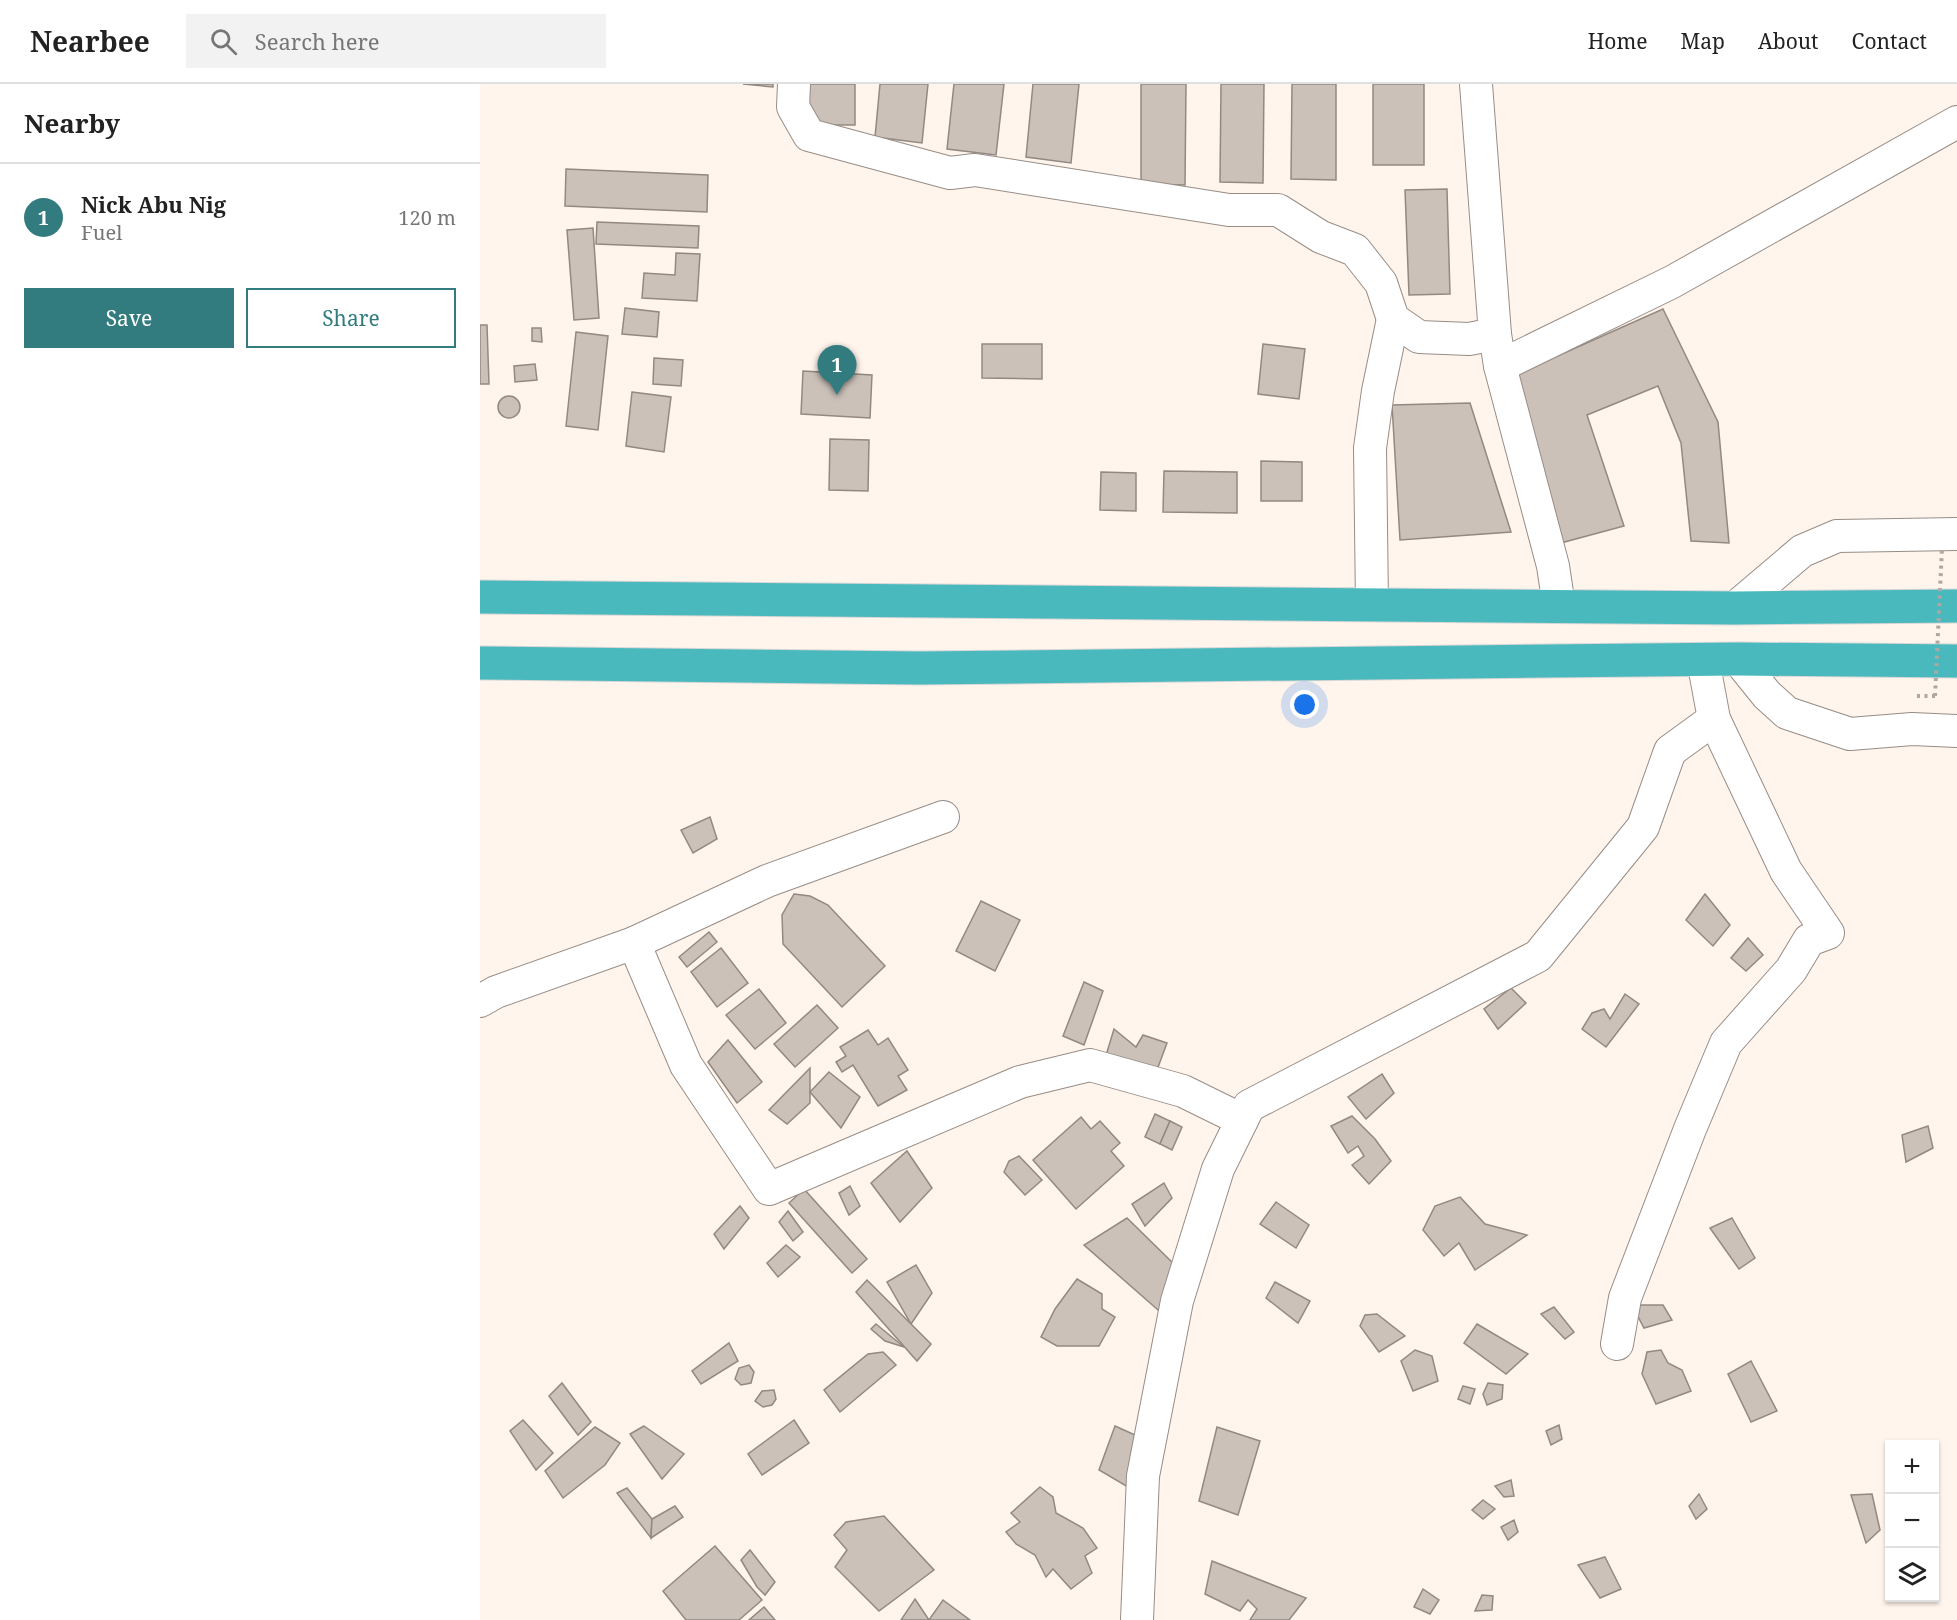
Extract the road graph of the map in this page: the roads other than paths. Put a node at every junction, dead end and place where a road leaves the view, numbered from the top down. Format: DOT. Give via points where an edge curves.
graph roads {
  1 [pos="794,84"];
  2 [pos="1476,84"];
  3 [pos="1957,122"];
  4 [pos="1393,319"];
  5 [pos="1496,334"];
  6 [pos="1500,366"];
  7 [pos="1950,541"];
  8 [pos="480,597"];
  9 [pos="1372,604"];
  10 [pos="1559,606"];
  11 [pos="1957,606"];
  12 [pos="1735,608"];
  13 [pos="1738,659"];
  14 [pos="1702,660"];
  15 [pos="1957,661"];
  16 [pos="480,663"];
  17 [pos="1714,718"];
  18 [pos="1957,730"];
  19 [pos="943,817"];
  20 [pos="634,943"];
  21 [pos="480,1001"];
  22 [pos="1242,1119"];
  23 [pos="1617,1344"];
  24 [pos="1137,1620"];
  1 -- 4 [label="street" via="793,107 809,135 950,173 975,170 1229,210 1278,210 1321,237 1355,250 1381,283"];
  2 -- 5 [label="street"];
  3 -- 6 [label="street" via="1672,282"];
  4 -- 5 [label="street" via="1419,337 1469,339"];
  4 -- 9 [label="street" via="1370,448"];
  5 -- 6 [label="street"];
  6 -- 10 [label="street" via="1553,566"];
  7 -- 12 [label="street" via="1837,536 1802,551"];
  8 -- 9 [label="highway"];
  9 -- 10 [label="highway"];
  10 -- 12 [label="highway"];
  11 -- 12 [label="highway"];
  13 -- 14 [label="highway"];
  13 -- 15 [label="highway"];
  13 -- 18 [label="street" via="1787,713 1850,734"];
  14 -- 16 [label="highway" via="919,668"];
  14 -- 17 [label="street"];
  17 -- 22 [label="street" via="1670,751 1643,827 1538,956 1249,1106"];
  17 -- 23 [label="street" via="1786,871 1828,933 1809,940 1791,970 1726,1043 1625,1298"];
  19 -- 20 [label="street" via="767,881"];
  20 -- 21 [label="street"];
  20 -- 22 [label="street" via="686,1065 769,1189 1020,1082 1090,1065 1183,1091"];
  22 -- 24 [label="street" via="1218,1169 1177,1301 1143,1476"];
}
